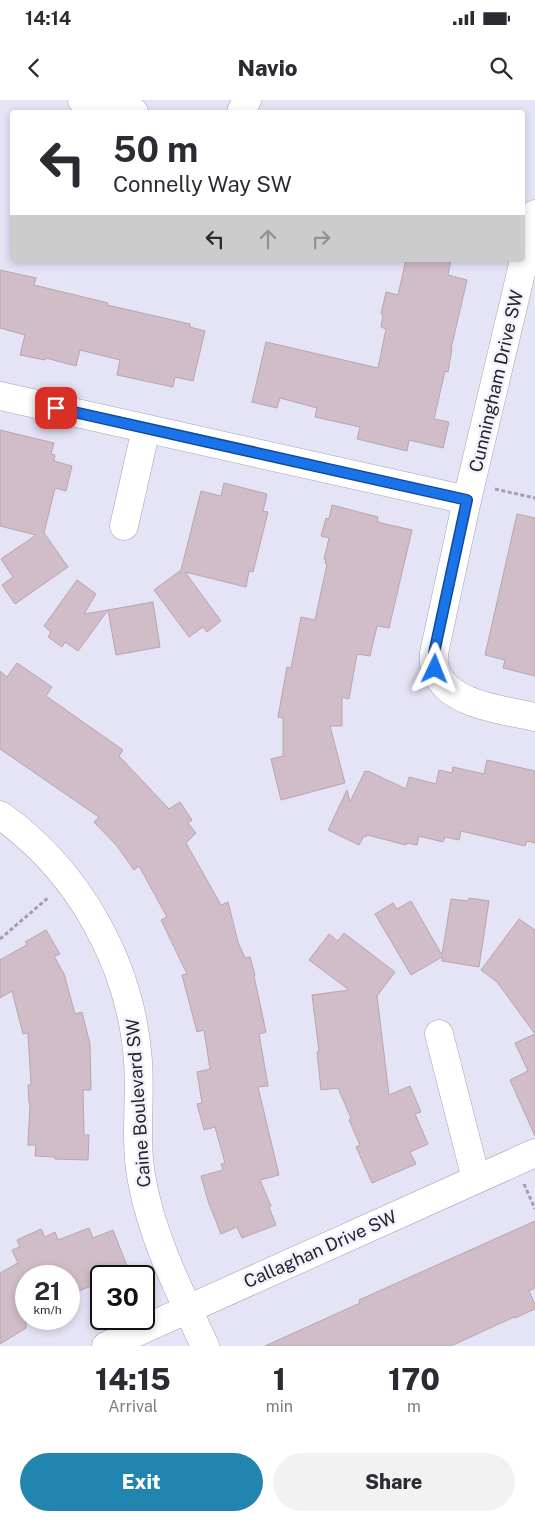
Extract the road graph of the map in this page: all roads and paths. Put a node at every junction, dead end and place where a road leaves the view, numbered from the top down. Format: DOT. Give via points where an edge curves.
graph roads {
  1 [pos="82,100"];
  2 [pos="125,110"];
  3 [pos="535,214"];
  4 [pos="525,256"];
  5 [pos="524,262"];
  6 [pos="0,396"];
  7 [pos="146,429"];
  8 [pos="495,489"];
  9 [pos="535,498"];
  10 [pos="467,500"];
  11 [pos="124,526"];
  12 [pos="535,717"];
  13 [pos="0,815"];
  14 [pos="49,896"];
  15 [pos="0,939"];
  16 [pos="438,1034"];
  17 [pos="535,1152"];
  18 [pos="476,1179"];
  19 [pos="188,1308"];
  20 [pos="106,1346"];
  21 [pos="205,1346"];
  1 -- 2 [label="street"];
  3 -- 4 [label="street, Cunningham Drive SW"];
  5 -- 10 [label="street, Cunningham Drive SW"];
  6 -- 7 [label="street"];
  7 -- 10 [label="street"];
  7 -- 11 [label="street"];
  8 -- 9 [label="path"];
  10 -- 12 [label="street, Cunningham Drive SW" via="434,653 435,669 444,685 460,697"];
  13 -- 19 [label="street, Caine Boulevard SW" via="43,852 78,894 94,918 120,976 136,1040 138,1154 145,1197 163,1256"];
  14 -- 15 [label="path"];
  16 -- 18 [label="street"];
  17 -- 18 [label="street, Callaghan Drive SW"];
  18 -- 19 [label="street, Callaghan Drive SW"];
  19 -- 20 [label="street, Callaghan Drive SW"];
  19 -- 21 [label="street, Caine Boulevard SW"];
}
